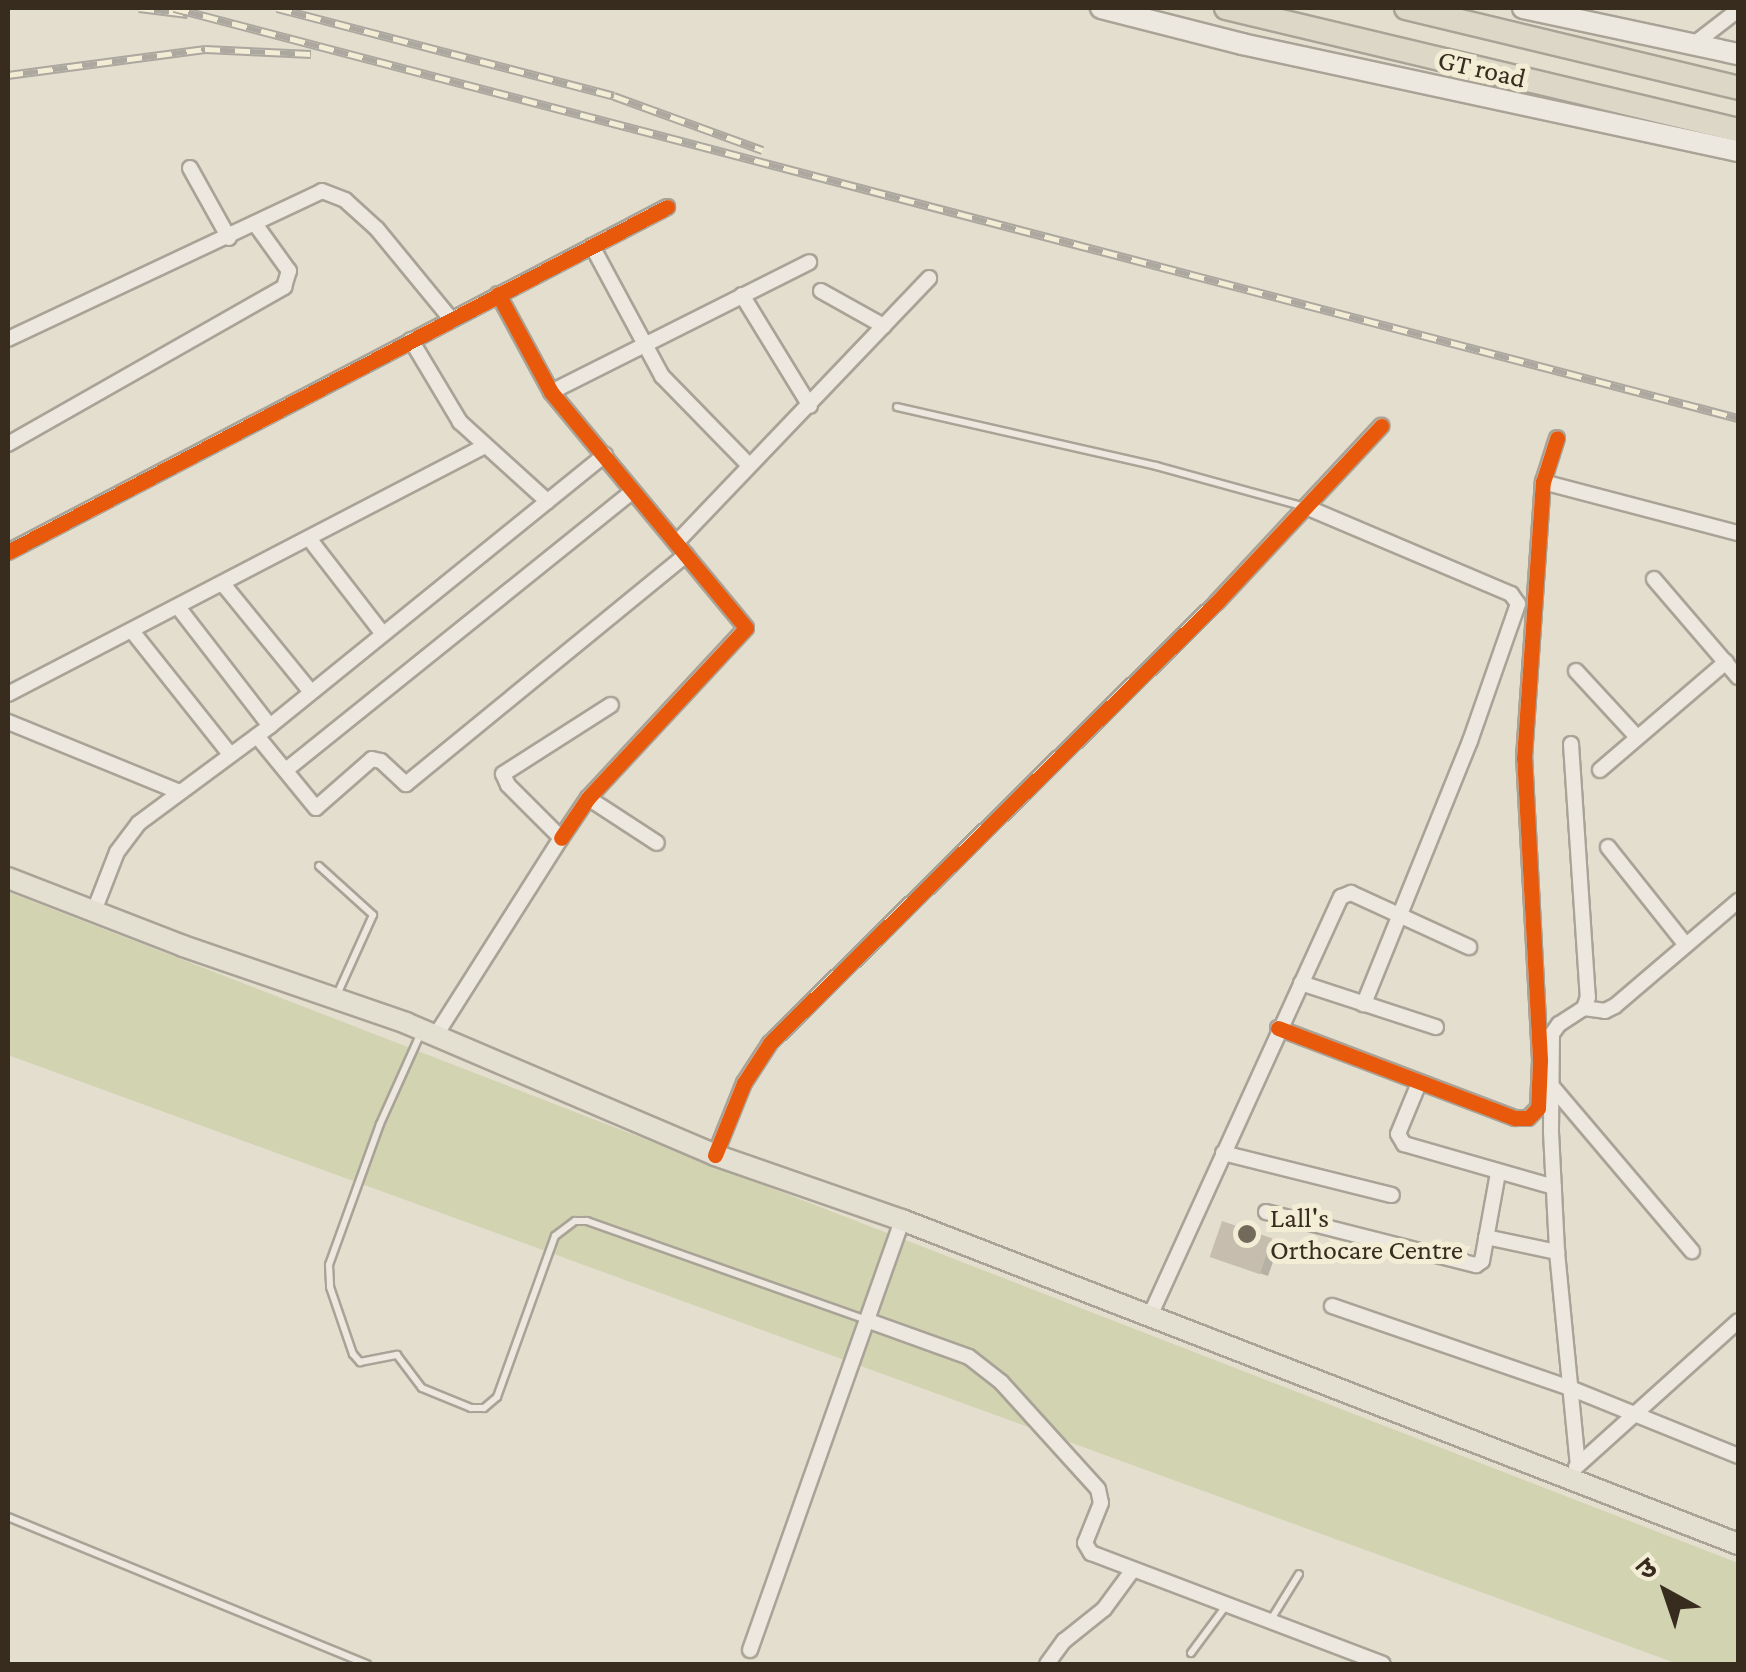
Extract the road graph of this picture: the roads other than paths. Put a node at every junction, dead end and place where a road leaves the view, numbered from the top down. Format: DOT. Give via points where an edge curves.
graph roads {
  1 [pos="1101,8"];
  2 [pos="1226,8"];
  3 [pos="1406,8"];
  4 [pos="1523,8"];
  5 [pos="1738,10"];
  6 [pos="1568,13"];
  7 [pos="1694,44"];
  8 [pos="1738,54"];
  9 [pos="1738,88"];
  10 [pos="1738,130"];
  11 [pos="1738,151"];
  12 [pos="190,168"];
  13 [pos="667,207"];
  14 [pos="256,225"];
  15 [pos="229,238"];
  16 [pos="592,246"];
  17 [pos="809,262"];
  18 [pos="929,278"];
  19 [pos="821,292"];
  20 [pos="498,294"];
  21 [pos="742,295"];
  22 [pos="450,319"];
  23 [pos="884,326"];
  24 [pos="8,338"];
  25 [pos="411,340"];
  26 [pos="642,344"];
  27 [pos="551,392"];
  28 [pos="810,406"];
  29 [pos="896,407"];
  30 [pos="1381,426"];
  31 [pos="1557,438"];
  32 [pos="8,444"];
  33 [pos="485,446"];
  34 [pos="605,455"];
  35 [pos="749,466"];
  36 [pos="1543,482"];
  37 [pos="633,491"];
  38 [pos="548,501"];
  39 [pos="1306,507"];
  40 [pos="1738,533"];
  41 [pos="311,540"];
  42 [pos="677,542"];
  43 [pos="8,552"];
  44 [pos="686,555"];
  45 [pos="1654,578"];
  46 [pos="223,584"];
  47 [pos="178,607"];
  48 [pos="132,631"];
  49 [pos="382,632"];
  50 [pos="1726,662"];
  51 [pos="1576,671"];
  52 [pos="1738,677"];
  53 [pos="310,692"];
  54 [pos="8,694"];
  55 [pos="611,705"];
  56 [pos="8,722"];
  57 [pos="270,726"];
  58 [pos="257,736"];
  59 [pos="1636,736"];
  60 [pos="1571,744"];
  61 [pos="230,754"];
  62 [pos="286,770"];
  63 [pos="1600,770"];
  64 [pos="177,791"];
  65 [pos="588,798"];
  66 [pos="561,838"];
  67 [pos="656,843"];
  68 [pos="1608,847"];
  69 [pos="319,866"];
  70 [pos="8,878"];
  71 [pos="1738,901"];
  72 [pos="94,912"];
  73 [pos="1398,917"];
  74 [pos="1686,945"];
  75 [pos="1469,947"];
  76 [pos="1301,984"];
  77 [pos="336,998"];
  78 [pos="1364,1004"];
  79 [pos="1584,1008"];
  80 [pos="1436,1027"];
  81 [pos="1278,1028"];
  82 [pos="430,1032"];
  83 [pos="1419,1082"];
  84 [pos="1551,1085"];
  85 [pos="1223,1154"];
  86 [pos="714,1155"];
  87 [pos="1498,1172"];
  88 [pos="1554,1187"];
  89 [pos="1392,1195"];
  90 [pos="1266,1212"];
  91 [pos="902,1220"];
  92 [pos="1486,1237"];
  93 [pos="1692,1251"];
  94 [pos="1557,1252"];
  95 [pos="1332,1306"];
  96 [pos="1149,1318"];
  97 [pos="869,1320"];
  98 [pos="1738,1320"];
  99 [pos="1570,1388"];
  100 [pos="1634,1414"];
  101 [pos="1738,1456"];
  102 [pos="1572,1472"];
  103 [pos="8,1517"];
  104 [pos="1736,1540"];
  105 [pos="1132,1571"];
  106 [pos="1299,1574"];
  107 [pos="1225,1607"];
  108 [pos="1269,1622"];
  109 [pos="750,1650"];
  110 [pos="1191,1654"];
  111 [pos="367,1664"];
  112 [pos="1047,1664"];
  113 [pos="1383,1664"];
  1 -- 11 [label="main road"];
  2 -- 10 [label="highway, GT road"];
  3 -- 9 [label="highway, GT road"];
  4 -- 6 [label="main road"];
  5 -- 7 [label="street"];
  6 -- 7 [label="main road"];
  7 -- 8 [label="main road"];
  12 -- 15 [label="street"];
  13 -- 16 [label="street"];
  14 -- 15 [label="street"];
  14 -- 22 [label="street" via="302,198 333,192 377,228"];
  14 -- 32 [label="street" via="289,271 284,287"];
  15 -- 24 [label="street"];
  16 -- 20 [label="street"];
  16 -- 26 [label="street"];
  17 -- 21 [label="street"];
  18 -- 23 [label="street"];
  19 -- 23 [label="street"];
  20 -- 22 [label="street"];
  20 -- 27 [label="street"];
  21 -- 26 [label="street"];
  21 -- 28 [label="street"];
  22 -- 25 [label="street"];
  23 -- 28 [label="street"];
  25 -- 33 [label="street" via="460,422"];
  25 -- 43 [label="street"];
  26 -- 27 [label="street"];
  26 -- 35 [label="street" via="674,393"];
  27 -- 34 [label="street"];
  28 -- 35 [label="street"];
  29 -- 39 [label="lane"];
  30 -- 39 [label="street"];
  31 -- 36 [label="street"];
  33 -- 38 [label="street"];
  33 -- 41 [label="street"];
  34 -- 37 [label="street"];
  34 -- 38 [label="street"];
  35 -- 42 [label="street"];
  36 -- 40 [label="street"];
  36 -- 83 [label="street" via="1524,758 1538,1108 1528,1118 1515,1118"];
  37 -- 42 [label="street"];
  37 -- 62 [label="street"];
  38 -- 49 [label="street"];
  39 -- 73 [label="street" via="1512,594 1518,604"];
  39 -- 86 [label="street" via="770,1043 744,1082"];
  41 -- 46 [label="street"];
  41 -- 49 [label="street"];
  42 -- 44 [label="street"];
  44 -- 62 [label="street" via="406,784 372,760 316,808"];
  44 -- 65 [label="street" via="745,623 744,633"];
  45 -- 50 [label="street"];
  46 -- 47 [label="street"];
  46 -- 53 [label="street"];
  47 -- 48 [label="street"];
  47 -- 57 [label="street"];
  48 -- 54 [label="street"];
  48 -- 61 [label="street"];
  49 -- 53 [label="street"];
  50 -- 52 [label="street"];
  50 -- 59 [label="street"];
  51 -- 59 [label="street"];
  53 -- 57 [label="street"];
  55 -- 66 [label="street" via="504,774"];
  56 -- 64 [label="street"];
  57 -- 58 [label="street"];
  58 -- 61 [label="street"];
  58 -- 62 [label="street"];
  59 -- 63 [label="street"];
  60 -- 79 [label="street" via="1588,987"];
  61 -- 64 [label="street"];
  64 -- 72 [label="street" via="124,840"];
  65 -- 66 [label="street"];
  65 -- 67 [label="street"];
  66 -- 82 [label="street"];
  68 -- 74 [label="street"];
  69 -- 77 [label="lane" via="374,915"];
  70 -- 72 [label="main road"];
  71 -- 74 [label="street"];
  72 -- 77 [label="main road"];
  73 -- 75 [label="street"];
  73 -- 76 [label="street" via="1344,895"];
  73 -- 78 [label="street"];
  74 -- 79 [label="street" via="1610,1010"];
  76 -- 78 [label="street"];
  76 -- 81 [label="street"];
  77 -- 82 [label="main road"];
  78 -- 80 [label="street"];
  79 -- 84 [label="street" via="1554,1030"];
  81 -- 83 [label="street"];
  81 -- 85 [label="street"];
  82 -- 86 [label="main road"];
  82 -- 97 [label="lane" via="380,1124 329,1265 330,1287 360,1362 397,1354 422,1388 484,1408 497,1397 555,1236 575,1222"];
  83 -- 87 [label="street" via="1400,1141"];
  84 -- 88 [label="street"];
  84 -- 93 [label="street"];
  85 -- 89 [label="street"];
  85 -- 96 [label="street"];
  86 -- 91 [label="main road"];
  87 -- 88 [label="street"];
  87 -- 92 [label="street"];
  88 -- 94 [label="street"];
  90 -- 92 [label="street" via="1471,1265 1482,1261"];
  91 -- 96 [label="main road"];
  91 -- 97 [label="street"];
  92 -- 94 [label="street"];
  94 -- 99 [label="street"];
  95 -- 99 [label="street"];
  96 -- 102 [label="main road"];
  97 -- 105 [label="street" via="991,1372 1098,1489 1102,1503 1087,1548"];
  97 -- 109 [label="street"];
  98 -- 100 [label="street"];
  99 -- 100 [label="street"];
  99 -- 102 [label="street"];
  100 -- 101 [label="street"];
  100 -- 102 [label="street"];
  102 -- 104 [label="main road"];
  103 -- 111 [label="lane"];
  105 -- 107 [label="street"];
  105 -- 112 [label="street"];
  106 -- 108 [label="lane"];
  107 -- 108 [label="street"];
  107 -- 110 [label="lane"];
  108 -- 113 [label="street"];
}
